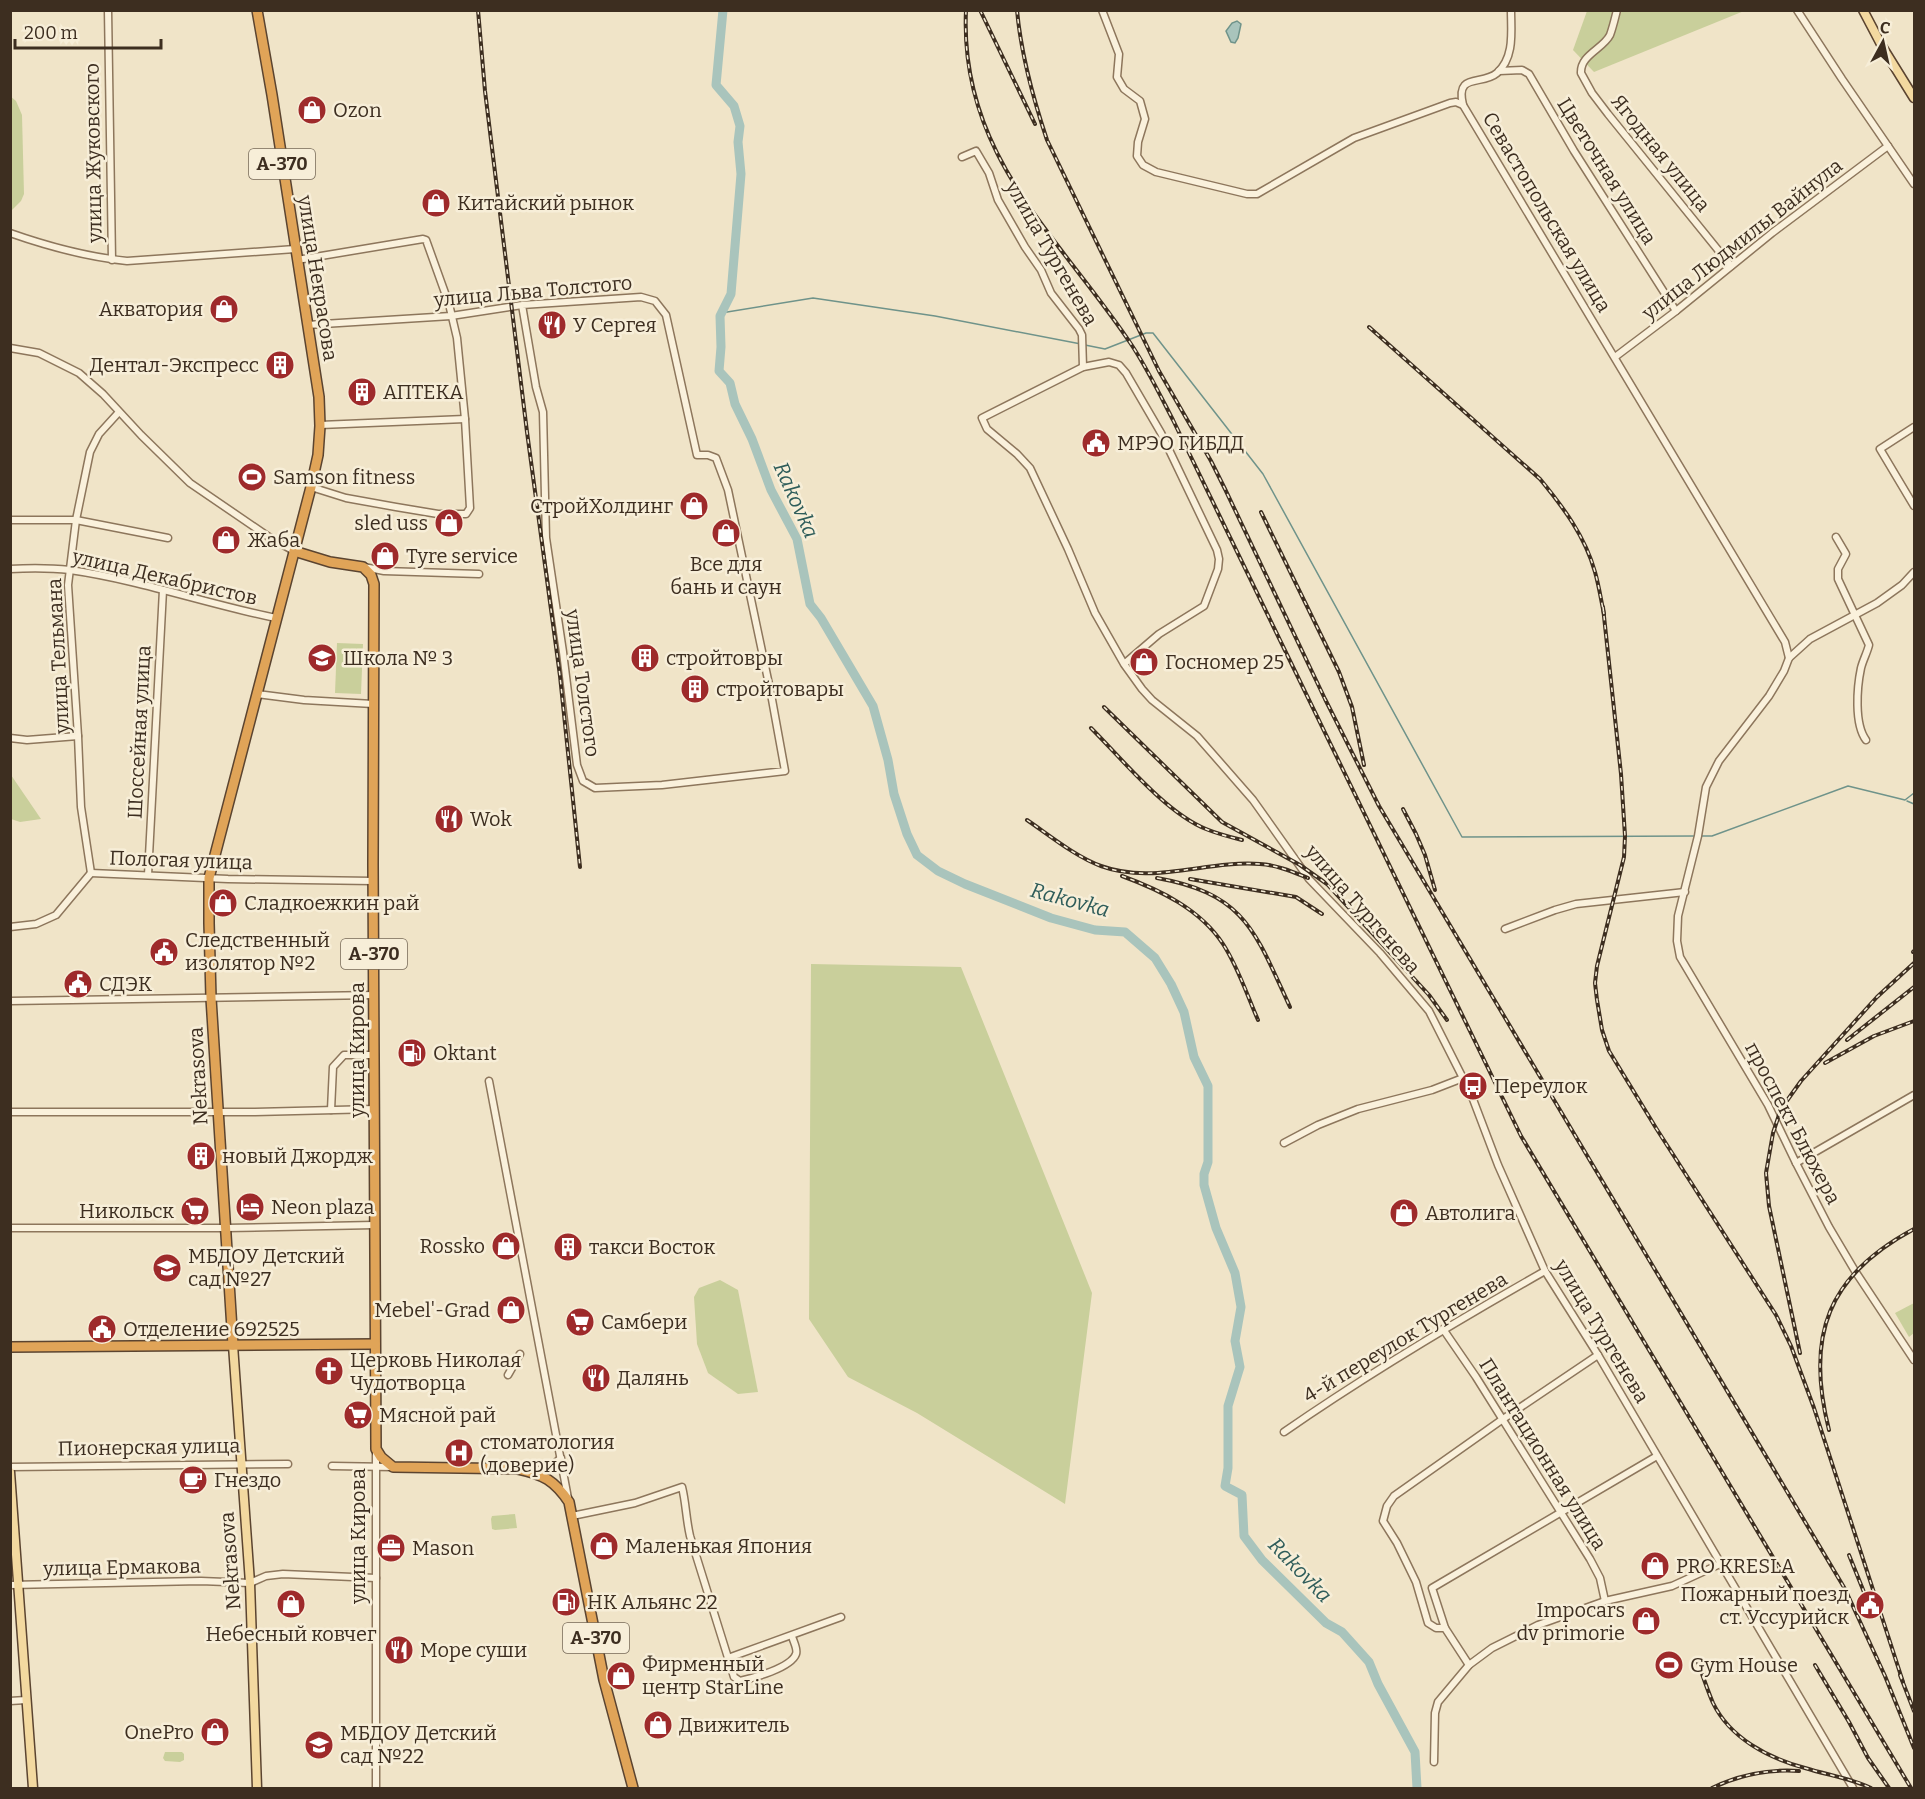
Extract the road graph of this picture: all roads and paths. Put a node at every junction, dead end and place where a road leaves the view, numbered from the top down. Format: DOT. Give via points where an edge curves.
graph roads {
  1 [pos="108,10"];
  2 [pos="257,10"];
  3 [pos="1102,10"];
  4 [pos="1511,10"];
  5 [pos="1617,10"];
  6 [pos="1797,10"];
  7 [pos="1863,10"];
  8 [pos="1499,71"];
  9 [pos="1914,98"];
  10 [pos="1463,105"];
  11 [pos="1888,146"];
  12 [pos="962,157"];
  13 [pos="1914,184"];
  14 [pos="10,233"];
  15 [pos="295,249"];
  16 [pos="112,260"];
  17 [pos="297,260"];
  18 [pos="1731,266"];
  19 [pos="522,305"];
  20 [pos="1676,311"];
  21 [pos="452,316"];
  22 [pos="307,325"];
  23 [pos="11,349"];
  24 [pos="1615,357"];
  25 [pos="1083,367"];
  26 [pos="119,412"];
  27 [pos="465,419"];
  28 [pos="320,425"];
  29 [pos="1914,427"];
  30 [pos="311,487"];
  31 [pos="1914,506"];
  32 [pos="10,520"];
  33 [pos="76,520"];
  34 [pos="1836,537"];
  35 [pos="168,538"];
  36 [pos="294,551"];
  37 [pos="363,567"];
  38 [pos="10,568"];
  39 [pos="69,570"];
  40 [pos="1914,572"];
  41 [pos="479,574"];
  42 [pos="163,590"];
  43 [pos="1856,615"];
  44 [pos="276,618"];
  45 [pos="1789,658"];
  46 [pos="1124,664"];
  47 [pos="258,694"];
  48 [pos="373,704"];
  49 [pos="78,736"];
  50 [pos="10,738"];
  51 [pos="1866,740"];
  52 [pos="785,771"];
  53 [pos="91,873"];
  54 [pos="148,875"];
  55 [pos="210,878"];
  56 [pos="373,881"];
  57 [pos="1685,892"];
  58 [pos="10,927"];
  59 [pos="1505,929"];
  60 [pos="374,995"];
  61 [pos="211,998"];
  62 [pos="10,1001"];
  63 [pos="375,1055"];
  64 [pos="1463,1078"];
  65 [pos="489,1081"];
  66 [pos="1914,1095"];
  67 [pos="375,1109"];
  68 [pos="331,1110"];
  69 [pos="218,1111"];
  70 [pos="10,1112"];
  71 [pos="1284,1143"];
  72 [pos="1796,1163"];
  73 [pos="374,1225"];
  74 [pos="10,1228"];
  75 [pos="226,1228"];
  76 [pos="1545,1271"];
  77 [pos="1443,1329"];
  78 [pos="375,1344"];
  79 [pos="233,1345"];
  80 [pos="10,1347"];
  81 [pos="520,1354"];
  82 [pos="1598,1355"];
  83 [pos="1914,1360"];
  84 [pos="508,1375"];
  85 [pos="1503,1419"];
  86 [pos="1284,1432"];
  87 [pos="376,1449"];
  88 [pos="1657,1456"];
  89 [pos="561,1458"];
  90 [pos="242,1464"];
  91 [pos="288,1464"];
  92 [pos="332,1466"];
  93 [pos="10,1467"];
  94 [pos="376,1467"];
  95 [pos="393,1467"];
  96 [pos="10,1472"];
  97 [pos="534,1472"];
  98 [pos="569,1502"];
  99 [pos="1561,1514"];
  100 [pos="572,1516"];
  101 [pos="1720,1564"];
  102 [pos="376,1578"];
  103 [pos="250,1582"];
  104 [pos="15,1585"];
  105 [pos="1605,1602"];
  106 [pos="841,1617"];
  107 [pos="1445,1628"];
  108 [pos="792,1636"];
  109 [pos="728,1658"];
  110 [pos="1469,1665"];
  111 [pos="26,1700"];
  112 [pos="10,1701"];
  113 [pos="1434,1762"];
  114 [pos="33,1788"];
  115 [pos="257,1788"];
  116 [pos="376,1788"];
  117 [pos="633,1788"];
  118 [pos="1853,1788"];
  1 -- 16 [label="street, улица Жуковского"];
  2 -- 15 [label="highway, улица Некрасова / А-370"];
  3 -- 10 [label="street, Севастопольская улица" via="1119,54 1117,77 1140,101 1145,119 1137,156 1143,165 1156,172 1257,194 1365,133 1450,103"];
  4 -- 8 [label="street" via="1511,46"];
  5 -- 18 [label="street, Ягодная улица" via="1610,34 1581,65 1581,73 1592,93"];
  6 -- 11 [label="street"];
  7 -- 9 [label="main road"];
  8 -- 10 [label="street" via="1467,83 1461,93"];
  8 -- 20 [label="street, Цветочная улица" via="1522,70 1528,74"];
  10 -- 24 [label="street, Севастопольская улица"];
  11 -- 13 [label="street"];
  11 -- 18 [label="street, улица Людмилы Вайнула"];
  12 -- 25 [label="street, улица Тургенева" via="976,151 982,160 998,200 1051,292 1082,335"];
  14 -- 16 [label="street"];
  15 -- 16 [label="street"];
  15 -- 17 [label="highway, улица Некрасова / А-370"];
  17 -- 21 [label="street" via="425,240"];
  17 -- 22 [label="highway, улица Некрасова / А-370"];
  18 -- 20 [label="street, улица Людмилы Вайнула"];
  19 -- 21 [label="street, улица Льва Толстого"];
  19 -- 52 [label="street, улица Льва Толстого" via="641,297 655,301 666,315 697,455 716,458 728,490"];
  19 -- 52 [label="street, улица Толстого" via="543,412 548,557 577,765 583,781 595,788 662,785"];
  20 -- 24 [label="street, улица Людмилы Вайнула"];
  21 -- 22 [label="street, улица Льва Толстого"];
  21 -- 27 [label="street"];
  22 -- 28 [label="highway, улица Некрасова / А-370"];
  23 -- 26 [label="street" via="39,353 79,373"];
  24 -- 45 [label="street, Севастопольская улица" via="1785,642"];
  25 -- 46 [label="street, улица Тургенева" via="982,418 987,429 1030,468 1095,613"];
  25 -- 46 [label="street" via="1109,362 1126,373 1161,433 1219,559 1204,606 1159,634"];
  26 -- 33 [label="street, улица Тельмана" via="99,434 90,452"];
  26 -- 36 [label="street" via="190,483"];
  27 -- 28 [label="street"];
  27 -- 30 [label="street" via="470,508 466,514 396,507"];
  28 -- 30 [label="highway, улица Некрасова / А-370"];
  29 -- 31 [label="street" via="1880,449"];
  30 -- 36 [label="highway, улица Некрасова / А-370"];
  32 -- 33 [label="street"];
  33 -- 35 [label="street"];
  33 -- 39 [label="street, улица Тельмана"];
  34 -- 43 [label="street" via="1846,554 1838,569 1838,579"];
  36 -- 37 [label="highway"];
  36 -- 44 [label="highway, Nekrasova / А-370"];
  37 -- 41 [label="street"];
  37 -- 48 [label="highway, улица Кирова / А-370" via="374,584"];
  38 -- 39 [label="street, улица Декабристов"];
  39 -- 42 [label="street, улица Декабристов"];
  39 -- 49 [label="street, улица Тельмана"];
  40 -- 43 [label="street" via="1902,585"];
  42 -- 44 [label="street, улица Декабристов"];
  42 -- 54 [label="street, Шоссейная улица"];
  43 -- 45 [label="street" via="1810,639"];
  43 -- 51 [label="street" via="1869,645 1858,684 1858,719"];
  44 -- 47 [label="highway, Nekrasova / А-370"];
  45 -- 57 [label="street, проспект Блюхера" via="1769,696 1710,776"];
  46 -- 64 [label="street, улица Тургенева" via="1152,700 1197,736 1253,800 1309,879 1429,1011"];
  47 -- 48 [label="street"];
  47 -- 55 [label="highway, Nekrasova / А-370"];
  48 -- 56 [label="highway, улица Кирова / А-370"];
  49 -- 50 [label="street"];
  49 -- 53 [label="street, улица Тельмана" via="81,807"];
  53 -- 54 [label="street, Пологая улица"];
  53 -- 58 [label="street, Пологая улица" via="56,915 36,924"];
  54 -- 55 [label="street, Пологая улица"];
  55 -- 56 [label="street, Пологая улица"];
  55 -- 61 [label="highway, Nekrasova / А-370"];
  56 -- 60 [label="highway, улица Кирова / А-370"];
  57 -- 59 [label="street" via="1576,904"];
  57 -- 72 [label="street, проспект Блюхера" via="1678,916 1680,957 1768,1105"];
  60 -- 61 [label="street"];
  60 -- 63 [label="highway, улица Кирова / А-370"];
  61 -- 62 [label="street"];
  61 -- 69 [label="highway, Nekrasova / А-370"];
  63 -- 67 [label="highway, улица Кирова / А-370"];
  63 -- 68 [label="street" via="344,1055 333,1067"];
  64 -- 71 [label="street" via="1358,1109"];
  64 -- 76 [label="street, улица Тургенева"];
  65 -- 89 [label="street"];
  66 -- 72 [label="street"];
  67 -- 68 [label="street"];
  67 -- 73 [label="highway, улица Кирова / А-370"];
  68 -- 69 [label="street"];
  69 -- 70 [label="street"];
  69 -- 75 [label="highway, Nekrasova / А-370"];
  72 -- 83 [label="street, проспект Блюхера" via="1829,1227"];
  73 -- 75 [label="street"];
  73 -- 78 [label="highway, улица Кирова / А-370"];
  74 -- 75 [label="street"];
  75 -- 79 [label="highway, Nekrasova / А-370"];
  76 -- 77 [label="street, 4-й переулок Тургенева"];
  76 -- 82 [label="street, улица Тургенева"];
  77 -- 85 [label="street, Плантационная улица"];
  77 -- 86 [label="street, 4-й переулок Тургенева"];
  78 -- 79 [label="highway"];
  78 -- 87 [label="highway, улица Кирова / А-370"];
  79 -- 80 [label="highway"];
  79 -- 90 [label="main road, Nekrasova / А-370"];
  81 -- 84 [label="street"];
  82 -- 85 [label="street"];
  82 -- 88 [label="street, улица Тургенева"];
  85 -- 99 [label="street, Плантационная улица"];
  85 -- 107 [label="street" via="1394,1497 1384,1514 1383,1521 1416,1581 1428,1623"];
  87 -- 94 [label="street, улица Кирова"];
  87 -- 95 [label="highway"];
  88 -- 99 [label="street"];
  88 -- 101 [label="street, улица Тургенева"];
  89 -- 97 [label="street"];
  89 -- 98 [label="street"];
  90 -- 91 [label="street, Пионерская улица"];
  90 -- 93 [label="street, Пионерская улица"];
  90 -- 103 [label="main road, Nekrasova / А-370"];
  92 -- 94 [label="street"];
  94 -- 95 [label="street"];
  94 -- 102 [label="street, улица Кирова"];
  95 -- 97 [label="highway, А-370"];
  96 -- 104 [label="main road"];
  97 -- 98 [label="highway, А-370" via="561,1489"];
  98 -- 100 [label="highway, А-370"];
  99 -- 105 [label="street, Плантационная улица" via="1600,1578"];
  99 -- 107 [label="street" via="1432,1588"];
  100 -- 109 [label="street" via="635,1503 681,1487 690,1536"];
  100 -- 117 [label="highway, А-370" via="604,1680"];
  101 -- 105 [label="street" via="1672,1586"];
  101 -- 118 [label="street, улица Тургенева"];
  102 -- 103 [label="street, улица Ермакова" via="283,1574"];
  102 -- 116 [label="street, улица Кирова"];
  103 -- 104 [label="street, улица Ермакова"];
  103 -- 115 [label="main road, Nekrasova / А-370"];
  104 -- 111 [label="main road"];
  105 -- 110 [label="street" via="1513,1636"];
  106 -- 108 [label="street"];
  107 -- 110 [label="street"];
  108 -- 109 [label="street"];
  108 -- 109 [label="street" via="795,1657 751,1678 740,1681 734,1677"];
  110 -- 113 [label="street" via="1438,1702"];
  111 -- 112 [label="street"];
  111 -- 114 [label="main road"];
}
